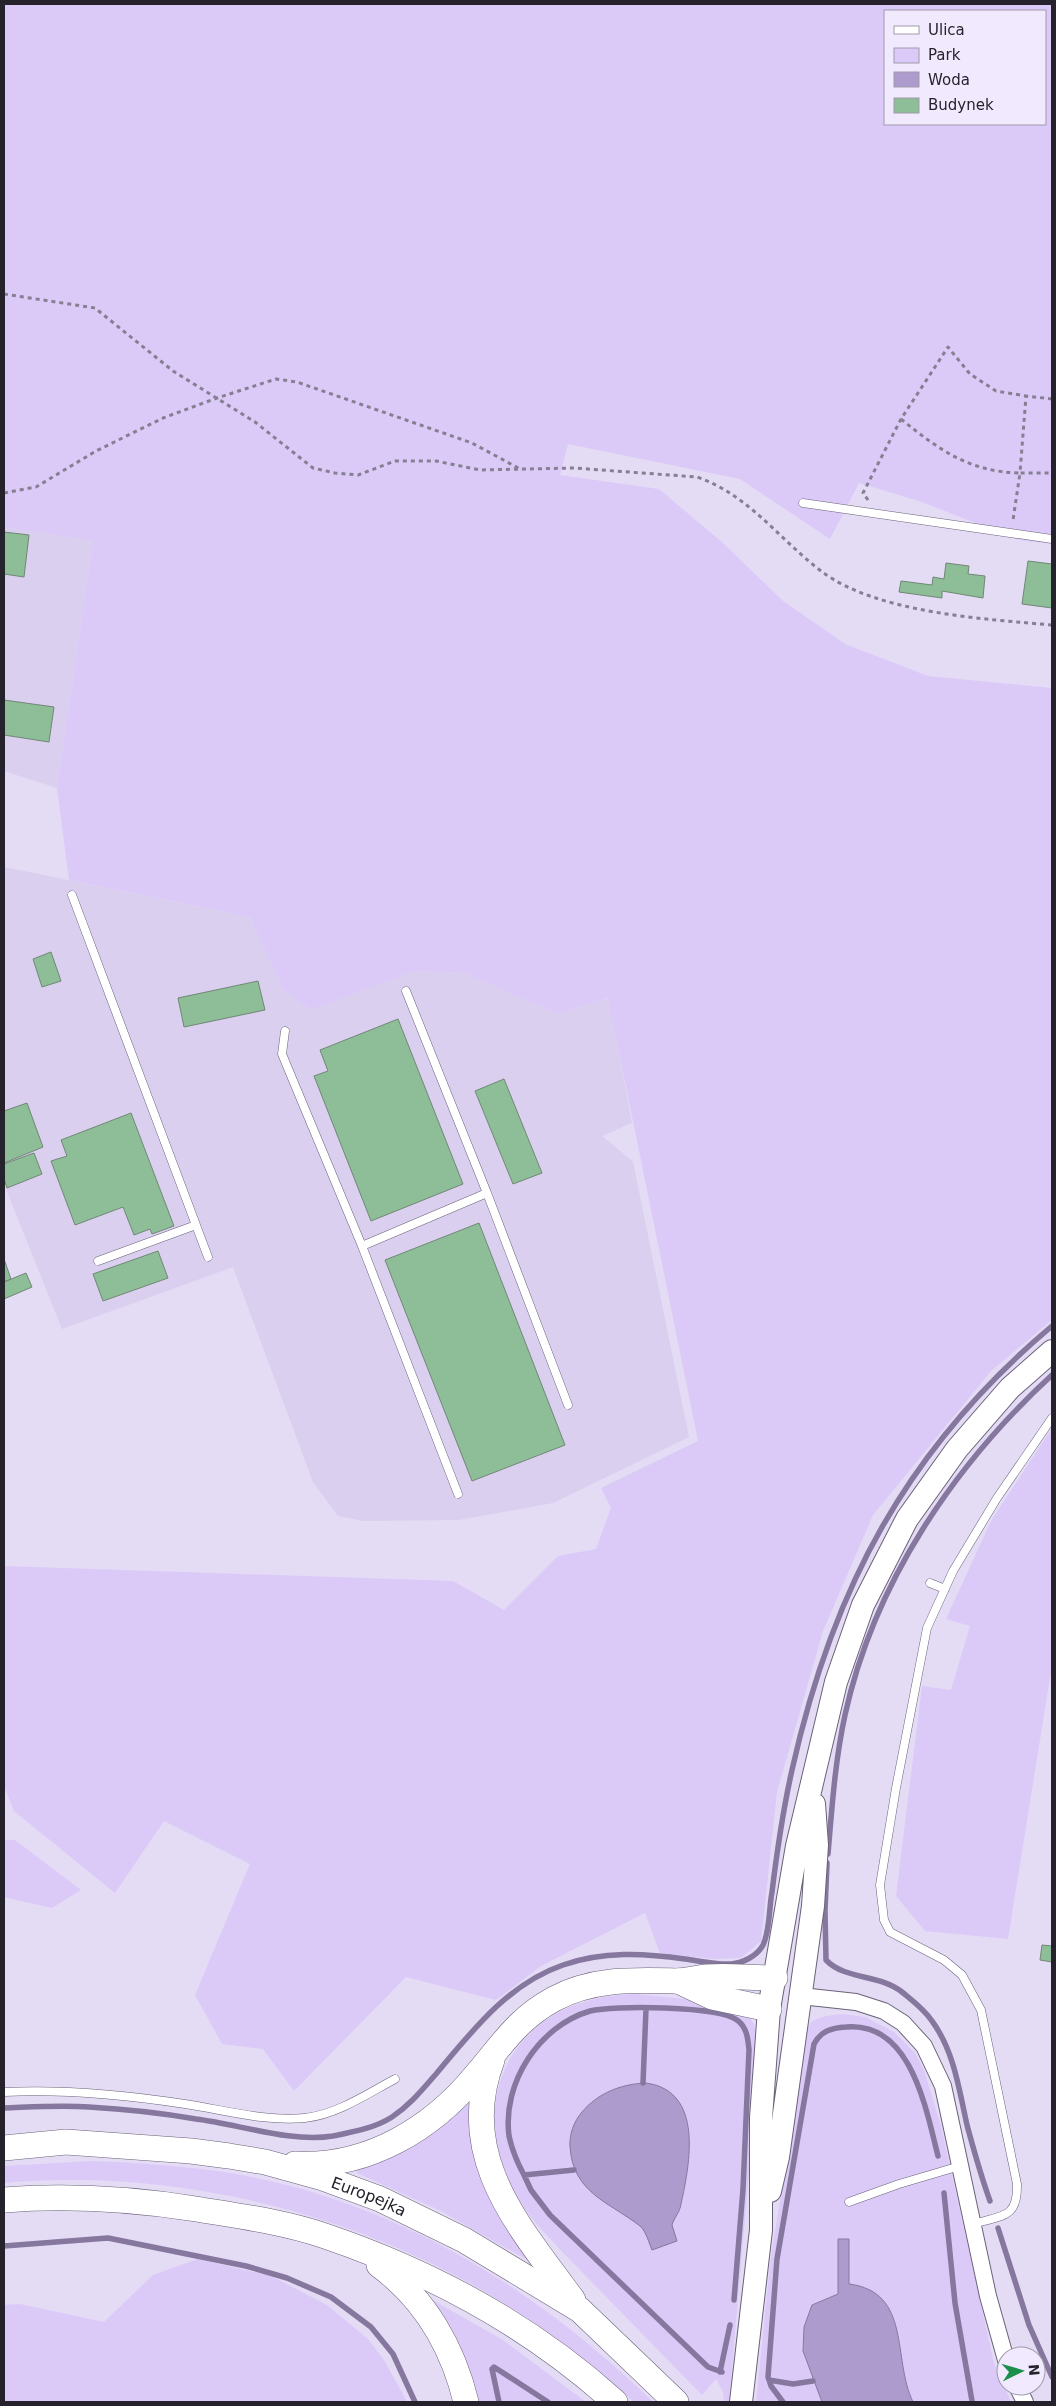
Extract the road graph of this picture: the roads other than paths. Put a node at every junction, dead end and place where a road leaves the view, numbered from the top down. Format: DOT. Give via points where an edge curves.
graph roads {
  1 [pos="803,503"];
  2 [pos="1052,539"];
  3 [pos="72,894"];
  4 [pos="406,991"];
  5 [pos="285,1031"];
  6 [pos="487,1193"];
  7 [pos="196,1225"];
  8 [pos="362,1246"];
  9 [pos="208,1257"];
  10 [pos="98,1262"];
  11 [pos="1052,1351"];
  12 [pos="568,1406"];
  13 [pos="1052,1418"];
  14 [pos="458,1494"];
  15 [pos="930,1583"];
  16 [pos="945,1589"];
  17 [pos="814,1783"];
  18 [pos="775,1978"];
  19 [pos="678,1981"];
  20 [pos="801,1996"];
  21 [pos="769,2009"];
  22 [pos="496,2051"];
  23 [pos="395,2079"];
  24 [pos="4,2092"];
  25 [pos="4,2148"];
  26 [pos="265,2162"];
  27 [pos="960,2166"];
  28 [pos="4,2200"];
  29 [pos="848,2202"];
  30 [pos="973,2224"];
  31 [pos="761,2230"];
  32 [pos="357,2249"];
  33 [pos="580,2310"];
  34 [pos="1002,2346"];
  35 [pos="466,2402"];
  36 [pos="615,2402"];
  37 [pos="676,2402"];
  38 [pos="741,2402"];
  1 -- 2 [label="lane"];
  3 -- 7 [label="lane"];
  4 -- 6 [label="lane"];
  5 -- 8 [label="lane" via="282,1054"];
  6 -- 8 [label="lane"];
  6 -- 12 [label="lane"];
  7 -- 9 [label="lane"];
  7 -- 10 [label="lane"];
  8 -- 14 [label="lane"];
  11 -- 17 [label="street" via="1010,1388 957,1449 906,1519 863,1605 836,1682"];
  13 -- 16 [label="lane" via="997,1498"];
  15 -- 16 [label="lane"];
  16 -- 30 [label="lane" via="928,1628 880,1884 884,1920 890,1932 944,1960 962,1975 981,2010 1017,2184 1017,2203 1010,2212"];
  17 -- 18 [label="street" via="797,1846"];
  17 -- 20 [label="street" via="817,1845"];
  18 -- 19 [label="main road" via="707,1977"];
  18 -- 20 [label="street" via="791,1982"];
  18 -- 21 [label="street"];
  19 -- 21 [label="main road" via="712,1997"];
  19 -- 22 [label="main road" via="617,1980 574,1990 522,2020"];
  20 -- 21 [label="street" via="787,2007"];
  20 -- 27 [label="street" via="856,2002 884,2011 903,2023 924,2046 942,2086"];
  20 -- 31 [label="street" via="778,2157"];
  21 -- 31 [label="street" via="761,2118"];
  22 -- 26 [label="main road" via="443,2108 407,2136 386,2147 345,2160 322,2163"];
  22 -- 33 [label="main road" via="486,2075 482,2097 481,2119 487,2162 495,2185 515,2220"];
  23 -- 24 [label="lane" via="348,2105 305,2118 265,2118 149,2099"];
  25 -- 26 [label="main road, Europejka" via="66,2142 191,2151"];
  26 -- 33 [label="main road, Europejka" via="323,2178 380,2199 464,2240"];
  27 -- 29 [label="lane"];
  27 -- 30 [label="street"];
  28 -- 32 [label="main road" via="135,2200 272,2223 324,2236"];
  30 -- 34 [label="street"];
  31 -- 38 [label="street"];
  32 -- 35 [label="main road" via="408,2291 424,2310 452,2357"];
  32 -- 36 [label="main road" via="458,2293 504,2319"];
  33 -- 37 [label="main road, Europejka"];
}
